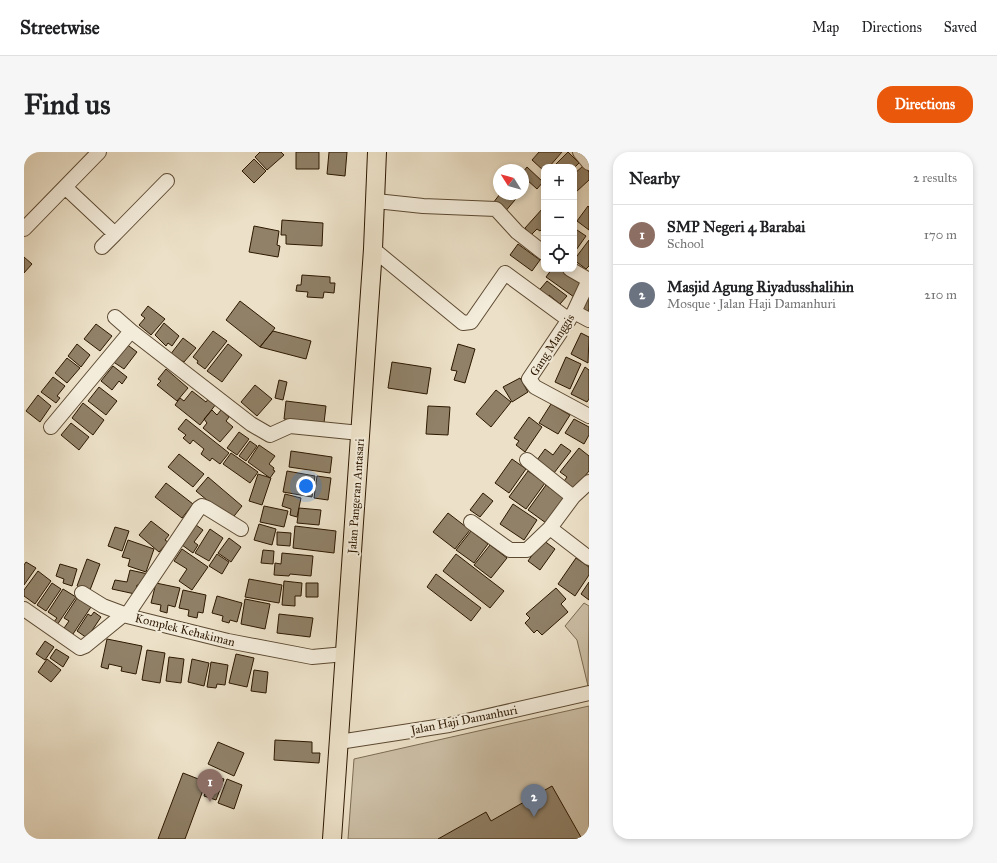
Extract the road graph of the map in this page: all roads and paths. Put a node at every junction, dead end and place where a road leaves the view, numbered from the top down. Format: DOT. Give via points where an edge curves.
graph roads {
  1 [pos="99,152"];
  2 [pos="377,152"];
  3 [pos="580,152"];
  4 [pos="589,163"];
  5 [pos="168,181"];
  6 [pos="65,187"];
  7 [pos="376,201"];
  8 [pos="24,229"];
  9 [pos="115,234"];
  10 [pos="102,246"];
  11 [pos="373,248"];
  12 [pos="541,251"];
  13 [pos="575,272"];
  14 [pos="589,280"];
  15 [pos="571,316"];
  16 [pos="115,317"];
  17 [pos="589,320"];
  18 [pos="131,331"];
  19 [pos="589,416"];
  20 [pos="51,427"];
  21 [pos="360,433"];
  22 [pos="527,460"];
  23 [pos="589,482"];
  24 [pos="573,497"];
  25 [pos="471,522"];
  26 [pos="550,528"];
  27 [pos="241,529"];
  28 [pos="589,558"];
  29 [pos="82,593"];
  30 [pos="24,609"];
  31 [pos="127,615"];
  32 [pos="345,654"];
  33 [pos="589,693"];
  34 [pos="339,742"];
  35 [pos="332,839"];
  1 -- 6 [label="street"];
  2 -- 7 [label="main road, Jalan Pangeran Antasari"];
  3 -- 4 [label="street"];
  5 -- 9 [label="street"];
  6 -- 8 [label="street"];
  6 -- 9 [label="street"];
  7 -- 11 [label="main road, Jalan Pangeran Antasari"];
  7 -- 12 [label="street" via="496,209 517,232"];
  9 -- 10 [label="street"];
  11 -- 15 [label="street" via="460,322 468,324 505,273"];
  11 -- 21 [label="main road, Jalan Pangeran Antasari"];
  13 -- 14 [label="street"];
  14 -- 15 [label="street, Gang Manggis"];
  15 -- 17 [label="street"];
  15 -- 19 [label="street, Gang Manggis" via="529,379 535,387"];
  16 -- 18 [label="street"];
  18 -- 20 [label="street"];
  18 -- 21 [label="street" via="251,424 270,435 290,426"];
  21 -- 32 [label="main road, Jalan Pangeran Antasari"];
  22 -- 24 [label="street"];
  23 -- 24 [label="street"];
  24 -- 26 [label="street"];
  25 -- 26 [label="street" via="510,550 526,550"];
  26 -- 28 [label="street"];
  27 -- 31 [label="street" via="207,508 199,508"];
  29 -- 31 [label="street" via="102,606"];
  30 -- 31 [label="street, Komplek Kehakiman" via="80,648 120,617"];
  31 -- 32 [label="street, Komplek Kehakiman" via="228,641 312,657"];
  32 -- 34 [label="main road, Jalan Pangeran Antasari"];
  33 -- 34 [label="street, Jalan Haji Damanhuri" via="449,725"];
  34 -- 35 [label="main road, Jalan Pangeran Antasari"];
}
